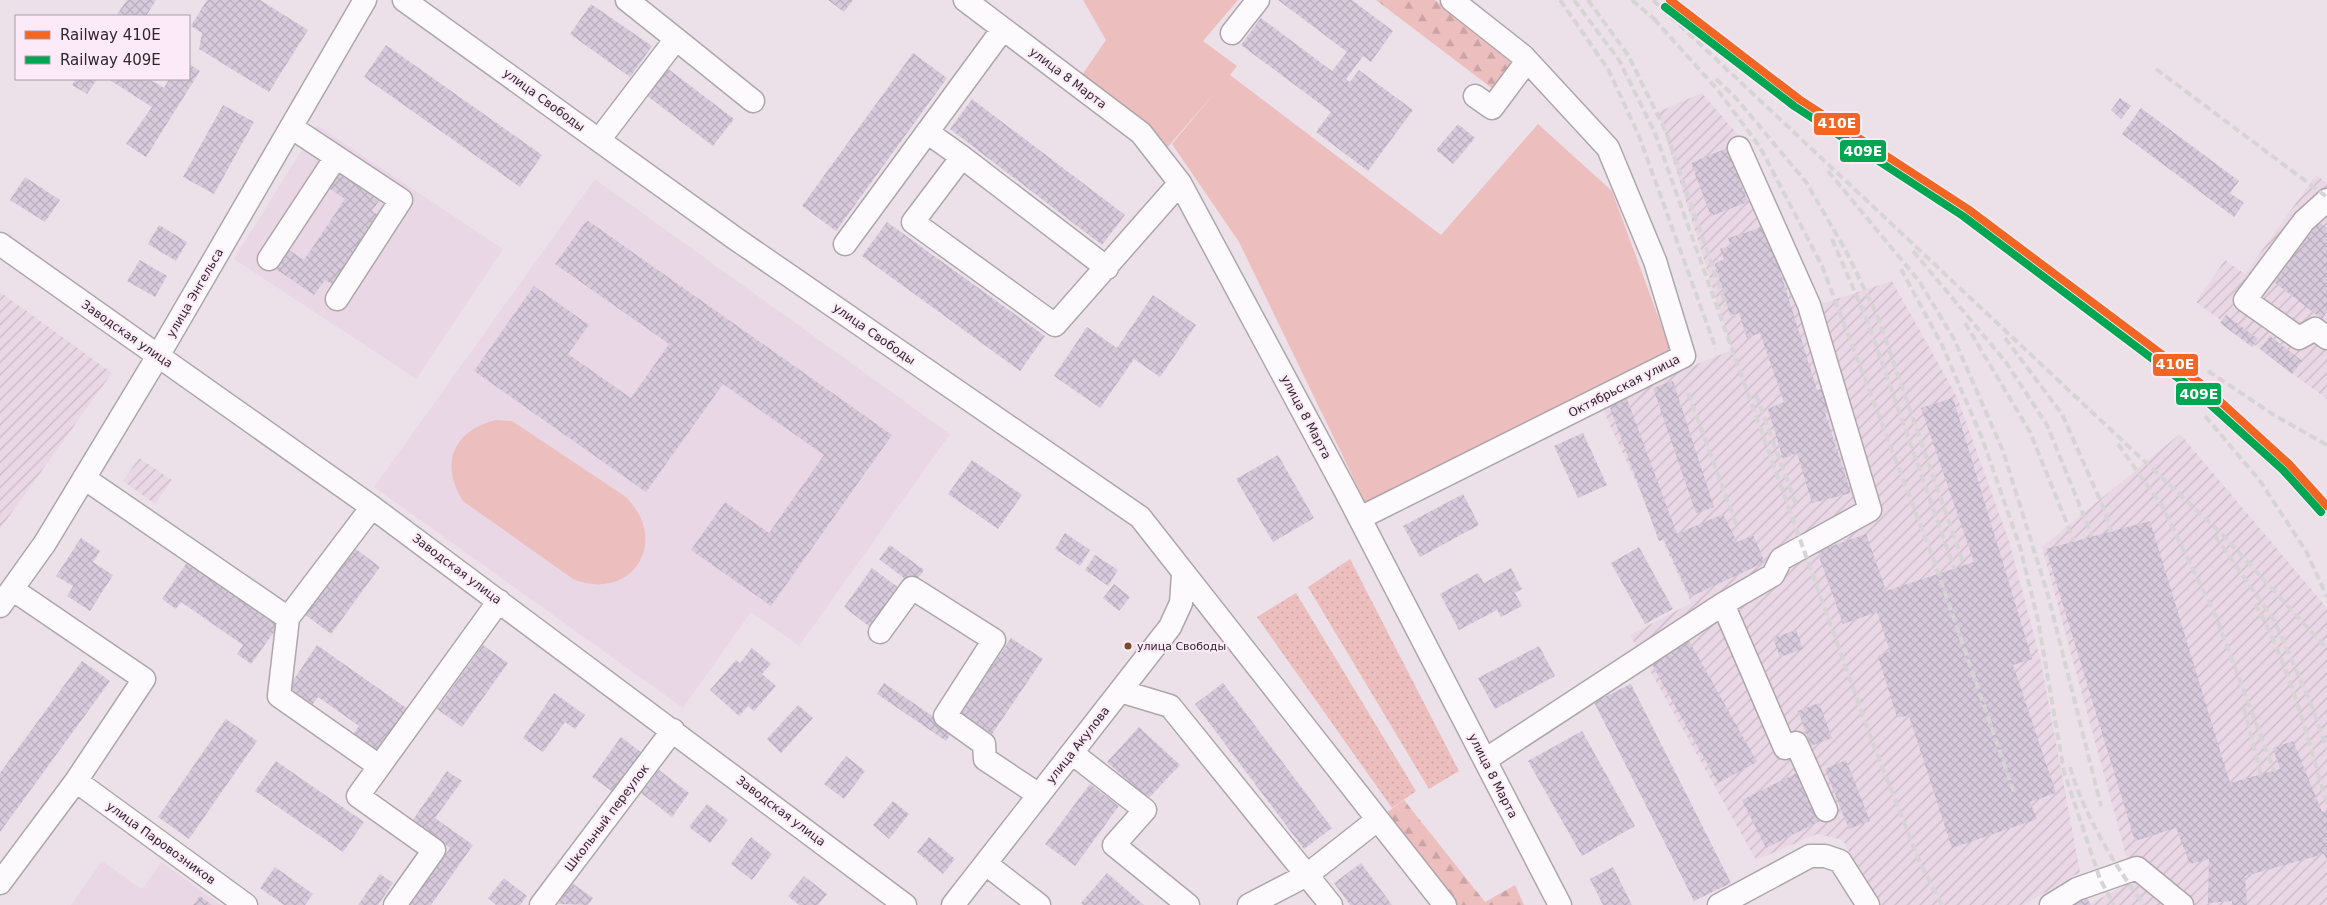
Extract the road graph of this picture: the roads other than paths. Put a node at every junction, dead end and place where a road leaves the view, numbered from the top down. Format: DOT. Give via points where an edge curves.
graph roads {
  1 [pos="365,0"];
  2 [pos="404,0"];
  3 [pos="627,0"];
  4 [pos="965,0"];
  5 [pos="1258,0"];
  6 [pos="1452,0"];
  7 [pos="1003,29"];
  8 [pos="1232,33"];
  9 [pos="676,39"];
  10 [pos="1527,61"];
  11 [pos="1475,96"];
  12 [pos="753,101"];
  13 [pos="291,127"];
  14 [pos="927,132"];
  15 [pos="600,140"];
  16 [pos="1739,148"];
  17 [pos="336,157"];
  18 [pos="962,157"];
  19 [pos="1180,182"];
  20 [pos="2327,200"];
  21 [pos="0,244"];
  22 [pos="845,244"];
  23 [pos="270,259"];
  24 [pos="1108,268"];
  25 [pos="337,300"];
  26 [pos="2327,338"];
  27 [pos="158,356"];
  28 [pos="84,478"];
  29 [pos="372,507"];
  30 [pos="1360,518"];
  31 [pos="1183,575"];
  32 [pos="6,598"];
  33 [pos="499,601"];
  34 [pos="1723,604"];
  35 [pos="288,618"];
  36 [pos="880,632"];
  37 [pos="1120,691"];
  38 [pos="673,730"];
  39 [pos="1072,753"];
  40 [pos="1485,760"];
  41 [pos="379,766"];
  42 [pos="76,780"];
  43 [pos="1039,795"];
  44 [pos="1826,810"];
  45 [pos="1378,820"];
  46 [pos="986,864"];
  47 [pos="1307,875"];
  48 [pos="0,883"];
  49 [pos="246,905"];
  50 [pos="395,905"];
  51 [pos="541,905"];
  52 [pos="906,905"];
  53 [pos="953,905"];
  54 [pos="1039,905"];
  55 [pos="1188,905"];
  56 [pos="1249,905"];
  57 [pos="1331,905"];
  58 [pos="1445,905"];
  59 [pos="1560,905"];
  60 [pos="1719,905"];
  61 [pos="1868,905"];
  62 [pos="2051,905"];
  63 [pos="2182,905"];
  1 -- 13 [label="street, улица Энгельса"];
  2 -- 15 [label="street, улица Свободы"];
  3 -- 9 [label="street"];
  4 -- 7 [label="street, улица 8 Марта"];
  5 -- 8 [label="street"];
  6 -- 10 [label="street, Октябрьская улица"];
  7 -- 14 [label="street"];
  7 -- 19 [label="street, улица 8 Марта" via="1141,133"];
  9 -- 12 [label="street"];
  9 -- 15 [label="street"];
  10 -- 11 [label="street" via="1492,108"];
  10 -- 30 [label="street, Октябрьская улица" via="1608,148 1655,261 1684,356"];
  13 -- 17 [label="street"];
  13 -- 27 [label="street, улица Энгельса"];
  14 -- 18 [label="street"];
  14 -- 22 [label="street"];
  15 -- 31 [label="street, улица Свободы" via="736,239 1140,517"];
  16 -- 34 [label="street" via="1809,305 1870,510 1781,559 1773,575"];
  17 -- 23 [label="street"];
  17 -- 25 [label="street" via="401,200"];
  18 -- 24 [label="street"];
  18 -- 24 [label="street" via="913,222 1055,325"];
  19 -- 24 [label="street"];
  19 -- 30 [label="street, улица 8 Марта"];
  20 -- 26 [label="street" via="2304,221 2245,300 2299,338 2315,329"];
  21 -- 27 [label="street, Заводская улица"];
  27 -- 28 [label="street, улица Энгельса"];
  27 -- 29 [label="street, Заводская улица"];
  28 -- 32 [label="street, улица Энгельса" via="45,543"];
  28 -- 35 [label="street"];
  29 -- 33 [label="street, Заводская улица"];
  29 -- 35 [label="street"];
  30 -- 40 [label="street, улица 8 Марта"];
  31 -- 37 [label="street, улица Акулова" via="1181,603 1170,627"];
  31 -- 45 [label="street, улица Свободы"];
  32 -- 42 [label="street" via="144,679"];
  33 -- 38 [label="street, Заводская улица"];
  33 -- 41 [label="street"];
  34 -- 40 [label="street"];
  34 -- 44 [label="street" via="1785,748 1796,743"];
  35 -- 41 [label="street" via="279,696"];
  36 -- 43 [label="street" via="912,588 994,640 945,716 984,744 985,759"];
  37 -- 39 [label="street, улица Акулова"];
  37 -- 47 [label="street" via="1170,706"];
  38 -- 51 [label="street, Школьный переулок"];
  38 -- 52 [label="street, Заводская улица"];
  39 -- 43 [label="street, улица Акулова"];
  39 -- 55 [label="street" via="1145,810 1114,845"];
  40 -- 59 [label="street, улица 8 Марта"];
  41 -- 50 [label="street" via="358,796 434,850"];
  42 -- 48 [label="street"];
  42 -- 49 [label="street, улица Паровозников"];
  43 -- 46 [label="street, улица Акулова"];
  45 -- 47 [label="street"];
  45 -- 58 [label="street, улица Свободы"];
  46 -- 53 [label="street, улица Акулова"];
  46 -- 54 [label="street"];
  47 -- 56 [label="street"];
  47 -- 57 [label="street"];
  60 -- 61 [label="street" via="1810,856 1840,861"];
  62 -- 63 [label="street" via="2077,888 2136,868"];
}
